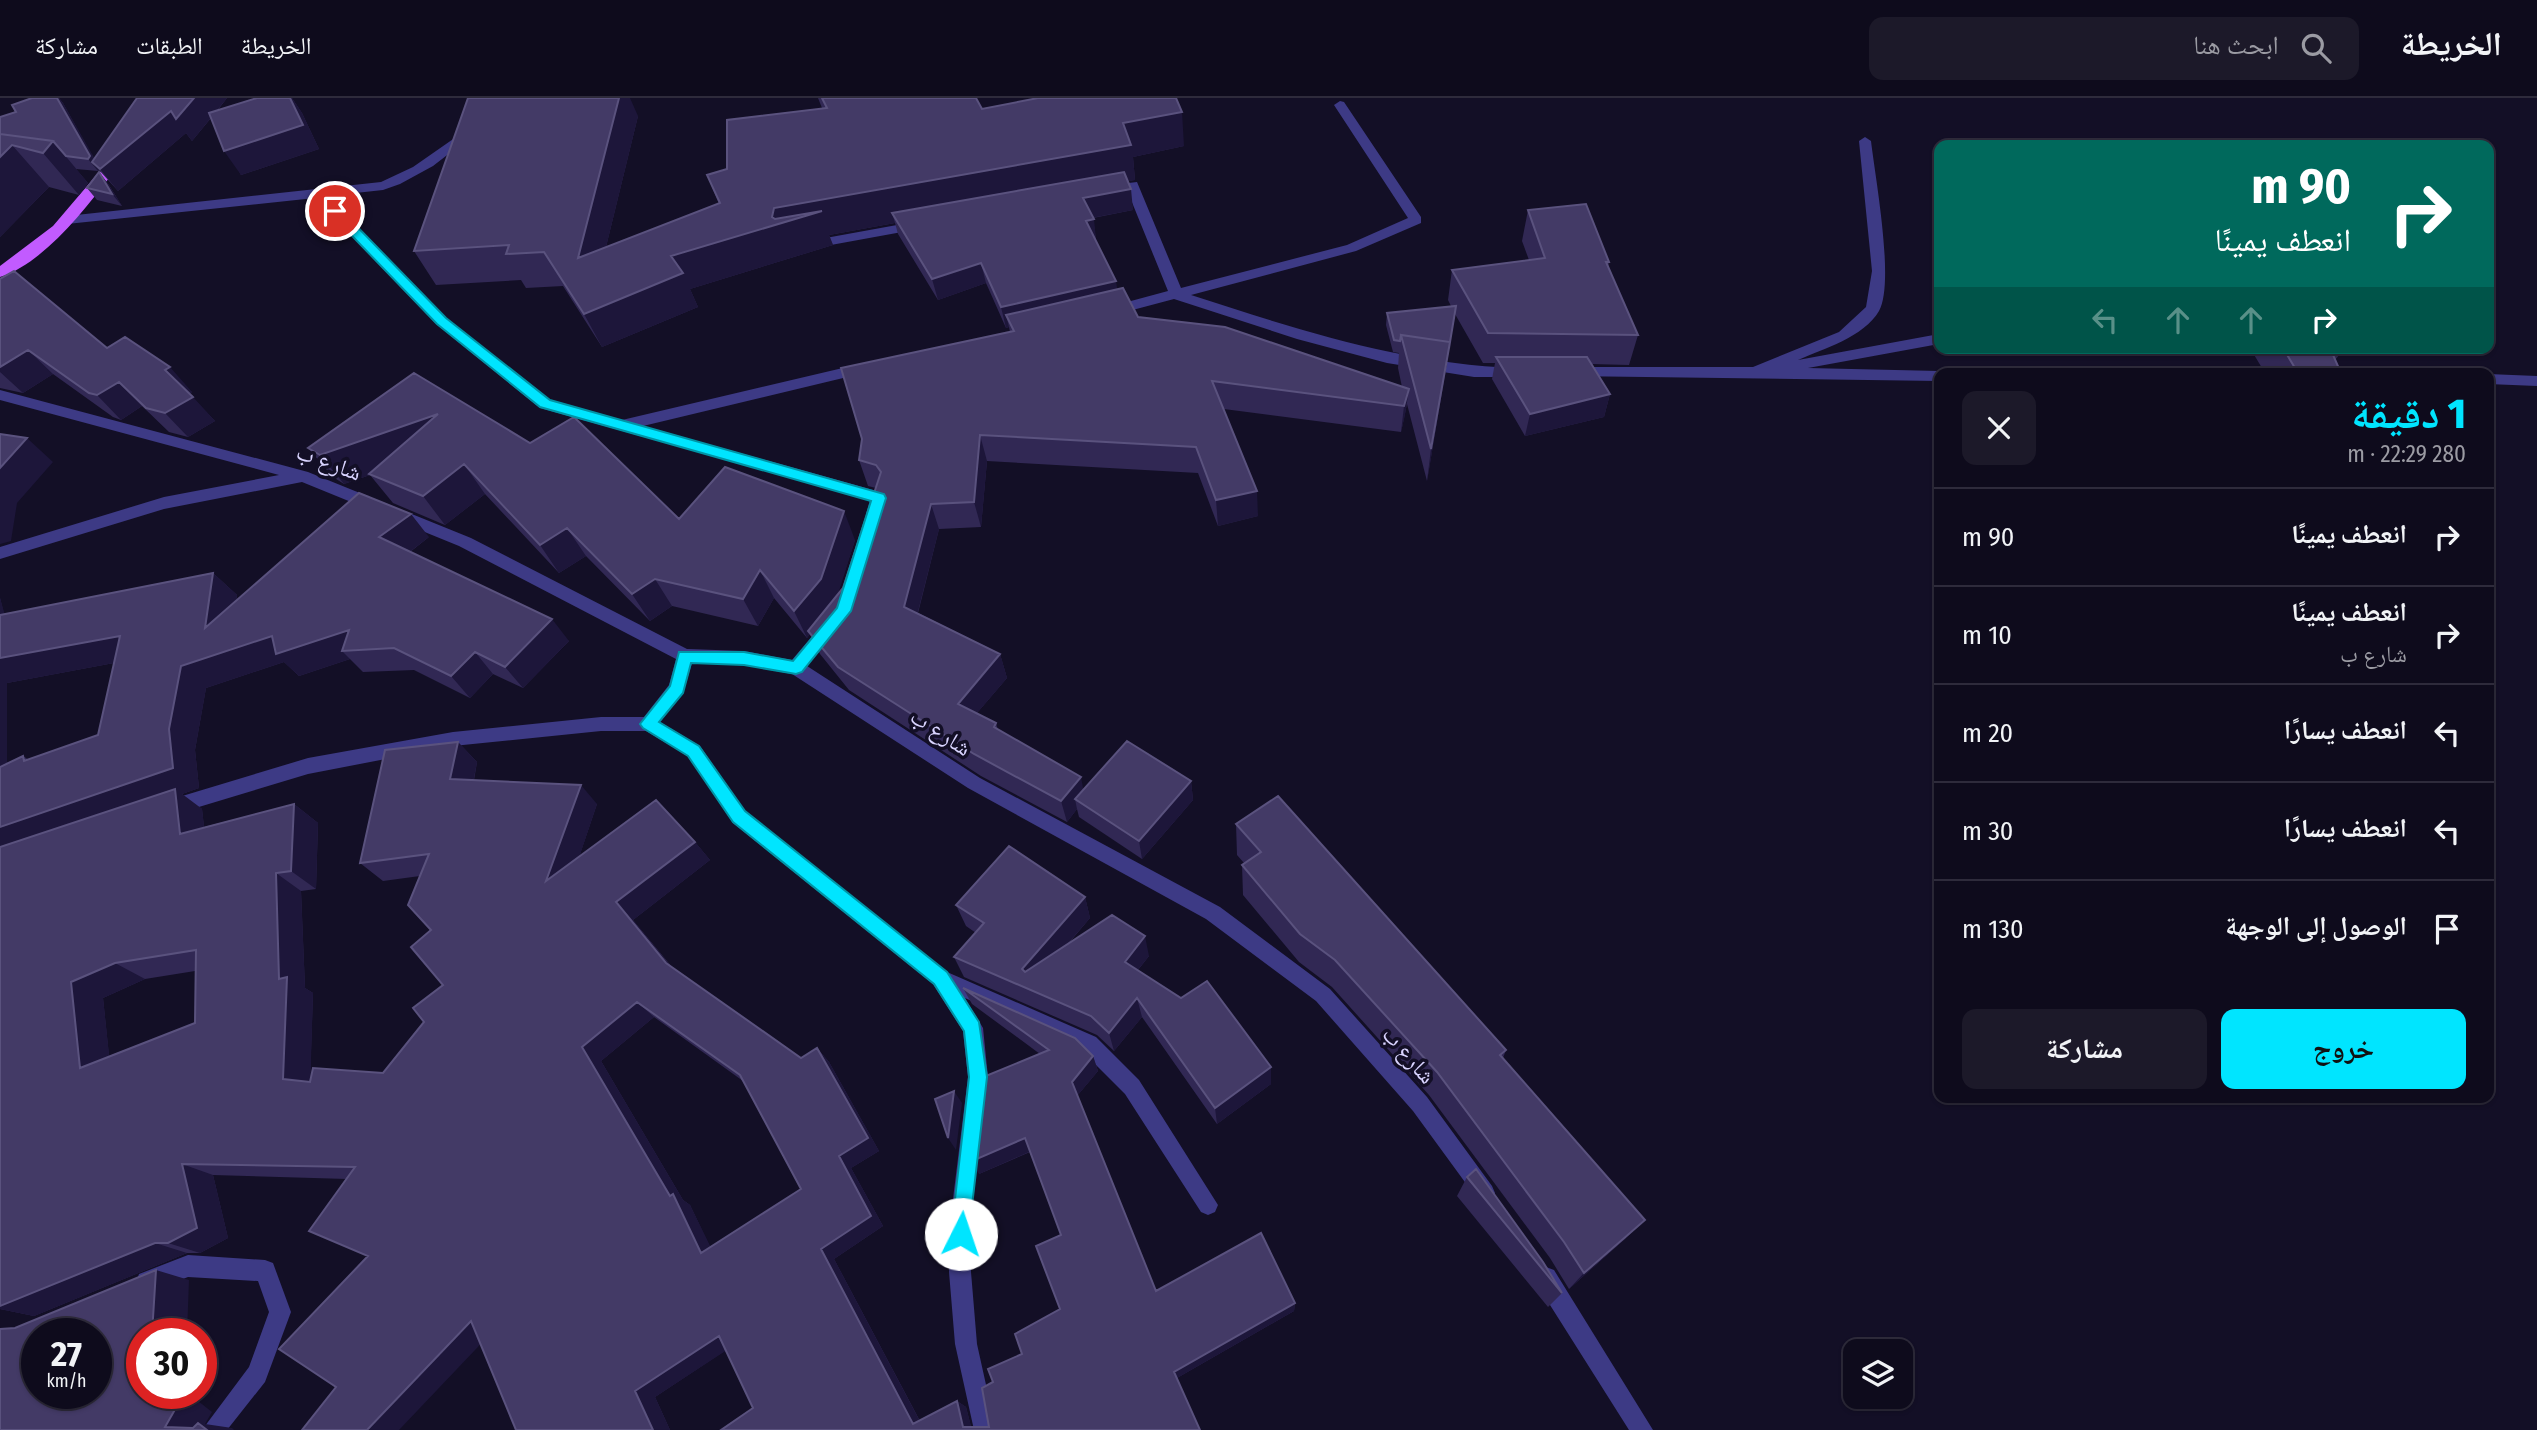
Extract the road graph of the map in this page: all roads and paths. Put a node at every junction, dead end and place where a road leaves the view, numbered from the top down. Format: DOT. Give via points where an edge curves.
graph roads {
  1 [pos="1340,105"];
  2 [pos="480,122"];
  3 [pos="1865,141"];
  4 [pos="100,174"];
  5 [pos="317,192"];
  6 [pos="1091,192"];
  7 [pos="67,220"];
  8 [pos="928,223"];
  9 [pos="792,248"];
  10 [pos="0,272"];
  11 [pos="1177,295"];
  12 [pos="1096,314"];
  13 [pos="1934,340"];
  14 [pos="878,365"];
  15 [pos="1558,372"];
  16 [pos="1532,373"];
  17 [pos="1753,373"];
  18 [pos="1934,376"];
  19 [pos="2494,379"];
  20 [pos="2537,381"];
  21 [pos="0,395"];
  22 [pos="620,426"];
  23 [pos="303,476"];
  24 [pos="867,535"];
  25 [pos="0,553"];
  26 [pos="843,611"];
  27 [pos="685,656"];
  28 [pos="796,668"];
  29 [pos="648,724"];
  30 [pos="156,812"];
  31 [pos="940,978"];
  32 [pos="1492,1202"];
  33 [pos="1208,1205"];
  34 [pos="1532,1257"];
  35 [pos="125,1291"];
  36 [pos="213,1430"];
  37 [pos="985,1430"];
  38 [pos="1642,1430"];
  1 -- 11 [label="street" via="1416,220 1351,248"];
  2 -- 5 [label="street" via="408,177 383,186"];
  3 -- 17 [label="street" via="1879,271 1873,309 1844,335"];
  4 -- 7 [label="main road"];
  5 -- 7 [label="street"];
  5 -- 22 [label="street" via="441,321 545,404"];
  6 -- 11 [label="street" via="1132,184"];
  7 -- 10 [label="main road" via="34,253"];
  8 -- 9 [label="street"];
  11 -- 12 [label="street"];
  11 -- 16 [label="street" via="1406,363"];
  13 -- 17 [label="street"];
  14 -- 22 [label="street"];
  15 -- 17 [label="street"];
  17 -- 18 [label="street"];
  19 -- 20 [label="street"];
  21 -- 23 [label="street, شارع ب"];
  22 -- 24 [label="street" via="879,498"];
  23 -- 25 [label="street" via="164,503"];
  23 -- 27 [label="street, شارع ب" via="465,542"];
  26 -- 28 [label="street"];
  27 -- 28 [label="street, شارع ب" via="744,658"];
  27 -- 29 [label="street" via="677,688"];
  28 -- 32 [label="street, شارع ب" via="974,783 1213,913 1323,995 1420,1104"];
  29 -- 30 [label="street" via="601,724 453,739 308,766"];
  29 -- 31 [label="street" via="694,751 739,817"];
  31 -- 33 [label="street" via="1089,1044 1132,1087"];
  31 -- 37 [label="street" via="973,1028 978,1077 961,1214 960,1272 966,1344"];
  34 -- 38 [label="street"];
  35 -- 36 [label="street" via="188,1266 265,1271 280,1312 257,1374"];
}
